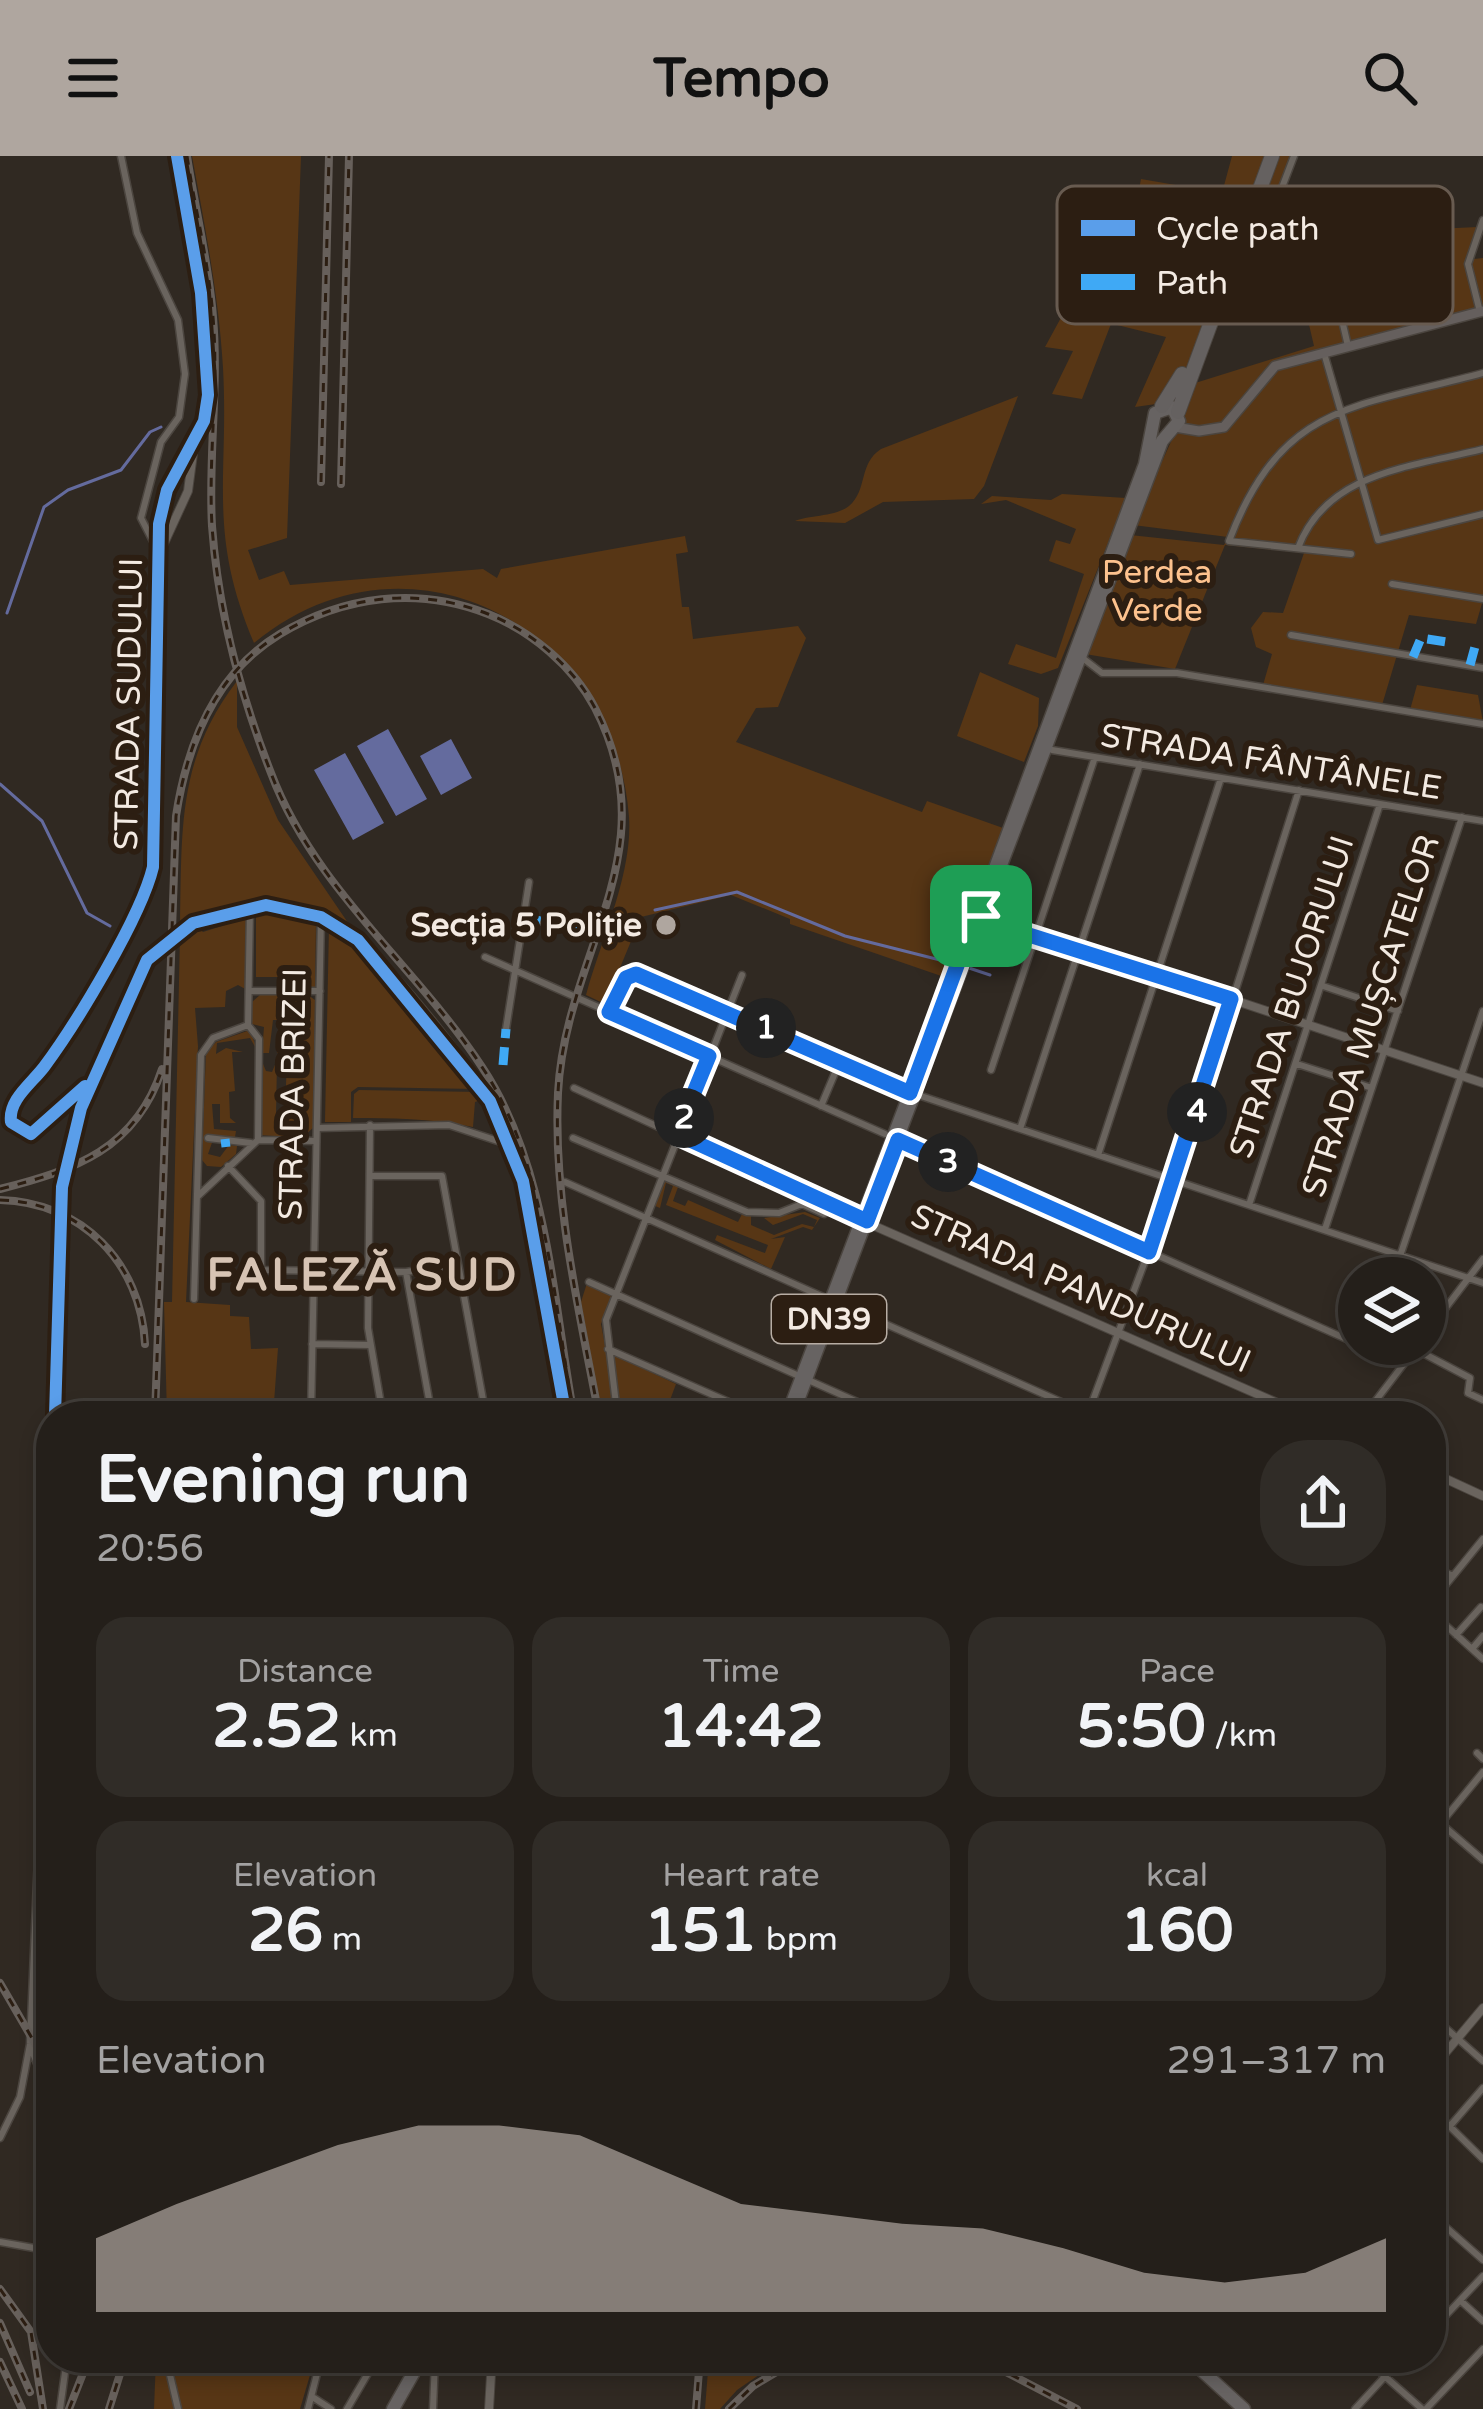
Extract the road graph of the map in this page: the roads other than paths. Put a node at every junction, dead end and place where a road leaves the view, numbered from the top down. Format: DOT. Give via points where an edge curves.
graph roads {
  1 [pos="121,156"];
  2 [pos="177,156"];
  3 [pos="1269,156"];
  4 [pos="1294,156"];
  5 [pos="1258,186"];
  6 [pos="1283,186"];
  7 [pos="1483,220"];
  8 [pos="1482,311"];
  9 [pos="1207,324"];
  10 [pos="1343,324"];
  11 [pos="1432,324"];
  12 [pos="1348,346"];
  13 [pos="1324,352"];
  14 [pos="1483,373"];
  15 [pos="1341,412"];
  16 [pos="1173,418"];
  17 [pos="194,446"];
  18 [pos="1483,449"];
  19 [pos="1361,481"];
  20 [pos="1483,514"];
  21 [pos="1298,548"];
  22 [pos="160,554"];
  23 [pos="1351,554"];
  24 [pos="1392,584"];
  25 [pos="1483,599"];
  26 [pos="1291,635"];
  27 [pos="1078,655"];
  28 [pos="1483,668"];
  29 [pos="1483,724"];
  30 [pos="1052,750"];
  31 [pos="1095,757"];
  32 [pos="1140,764"];
  33 [pos="1221,778"];
  34 [pos="1299,790"];
  35 [pos="1380,803"];
  36 [pos="1462,818"];
  37 [pos="1483,820"];
  38 [pos="529,882"];
  39 [pos="250,907"];
  40 [pos="963,914"];
  41 [pos="524,916"];
  42 [pos="981,916"];
  43 [pos="321,917"];
  44 [pos="956,927"];
  45 [pos="577,932"];
  46 [pos="975,932"];
  47 [pos="1035,934"];
  48 [pos="1079,949"];
  49 [pos="485,957"];
  50 [pos="516,970"];
  51 [pos="1155,974"];
  52 [pos="742,975"];
  53 [pos="1323,986"];
  54 [pos="250,991"];
  55 [pos="320,992"];
  56 [pos="1231,999"];
  57 [pos="727,1011"];
  58 [pos="1398,1011"];
  59 [pos="1483,1011"];
  60 [pos="609,1012"];
  61 [pos="248,1024"];
  62 [pos="1310,1025"];
  63 [pos="506,1029"];
  64 [pos="1385,1050"];
  65 [pos="709,1056"];
  66 [pos="840,1061"];
  67 [pos="1297,1064"];
  68 [pos="992,1070"];
  69 [pos="98,1073"];
  70 [pos="1461,1076"];
  71 [pos="1483,1083"];
  72 [pos="574,1088"];
  73 [pos="1372,1088"];
  74 [pos="913,1093"];
  75 [pos="821,1106"];
  76 [pos="370,1125"];
  77 [pos="318,1128"];
  78 [pos="1020,1129"];
  79 [pos="677,1134"];
  80 [pos="891,1137"];
  81 [pos="203,1138"];
  82 [pos="573,1138"];
  83 [pos="254,1142"];
  84 [pos="315,1142"];
  85 [pos="513,1146"];
  86 [pos="1098,1155"];
  87 [pos="228,1166"];
  88 [pos="662,1175"];
  89 [pos="370,1176"];
  90 [pos="1175,1180"];
  91 [pos="565,1182"];
  92 [pos="806,1192"];
  93 [pos="198,1196"];
  94 [pos="802,1204"];
  95 [pos="1249,1205"];
  96 [pos="830,1208"];
  97 [pos="645,1217"];
  98 [pos="861,1220"];
  99 [pos="1324,1231"];
  100 [pos="1149,1252"];
  101 [pos="1400,1256"];
  102 [pos="1483,1259"];
  103 [pos="458,1264"];
  104 [pos="313,1271"];
  105 [pos="369,1272"];
  106 [pos="406,1272"];
  107 [pos="1468,1278"];
  108 [pos="589,1282"];
  109 [pos="1483,1283"];
  110 [pos="616,1294"];
  111 [pos="194,1299"];
  112 [pos="834,1301"];
  113 [pos="1446,1307"];
  114 [pos="1119,1332"];
  115 [pos="1338,1335"];
  116 [pos="312,1344"];
  117 [pos="370,1345"];
  118 [pos="608,1349"];
  119 [pos="1446,1364"];
  120 [pos="1402,1365"];
  121 [pos="804,1378"];
  122 [pos="1483,1400"];
  123 [pos="56,1401"];
  124 [pos="311,1401"];
  125 [pos="380,1401"];
  126 [pos="429,1401"];
  127 [pos="483,1401"];
  128 [pos="563,1401"];
  129 [pos="616,1401"];
  130 [pos="727,1401"];
  131 [pos="796,1401"];
  132 [pos="855,1401"];
  133 [pos="1058,1401"];
  134 [pos="1094,1401"];
  135 [pos="1273,1401"];
  136 [pos="1375,1401"];
  137 [pos="1446,1479"];
  138 [pos="1483,1496"];
  139 [pos="1483,1539"];
  140 [pos="1446,1573"];
  141 [pos="1453,1576"];
  142 [pos="1446,1586"];
  143 [pos="1481,1607"];
  144 [pos="1446,1624"];
  145 [pos="1456,1635"];
  146 [pos="1483,1636"];
  147 [pos="1472,1649"];
  148 [pos="1483,1658"];
  149 [pos="1483,1772"];
  150 [pos="1446,1817"];
  151 [pos="1446,1827"];
  152 [pos="1483,1860"];
  153 [pos="36,1905"];
  154 [pos="1483,2008"];
  155 [pos="1446,2028"];
  156 [pos="1458,2038"];
  157 [pos="30,2044"];
  158 [pos="1446,2051"];
  159 [pos="36,2060"];
  160 [pos="1483,2061"];
  161 [pos="1483,2088"];
  162 [pos="1446,2122"];
  163 [pos="1450,2126"];
  164 [pos="0,2138"];
  165 [pos="1483,2159"];
  166 [pos="1446,2227"];
  167 [pos="0,2242"];
  168 [pos="36,2248"];
  169 [pos="1483,2260"];
  170 [pos="1483,2276"];
  171 [pos="1462,2302"];
  172 [pos="1446,2317"];
  173 [pos="1483,2321"];
  174 [pos="1483,2349"];
  175 [pos="65,2373"];
  176 [pos="170,2373"];
  177 [pos="318,2373"];
  178 [pos="367,2373"];
  179 [pos="409,2373"];
  180 [pos="434,2373"];
  181 [pos="491,2373"];
  182 [pos="1204,2373"];
  183 [pos="1382,2373"];
  184 [pos="1388,2373"];
  185 [pos="1385,2376"];
  186 [pos="313,2398"];
  187 [pos="60,2409"];
  188 [pos="178,2409"];
  189 [pos="308,2409"];
  190 [pos="331,2409"];
  191 [pos="347,2409"];
  192 [pos="389,2409"];
  193 [pos="433,2409"];
  194 [pos="489,2409"];
  195 [pos="1244,2409"];
  196 [pos="1354,2409"];
  197 [pos="1424,2409"];
  1 -- 22 [label="street" via="137,233 178,320 185,374 179,417 161,442 141,518"];
  2 -- 17 [label="street, STRADA SUDULUI" via="207,350 208,395"];
  3 -- 5 [label="highway, DN39"];
  4 -- 6 [label="street"];
  7 -- 8 [label="street" via="1468,264"];
  9 -- 16 [label="highway, DN39"];
  10 -- 12 [label="street"];
  11 -- 12 [label="main road"];
  12 -- 13 [label="main road"];
  13 -- 15 [label="street"];
  13 -- 16 [label="main road" via="1275,366 1234,420 1204,430"];
  14 -- 15 [label="street"];
  15 -- 19 [label="street"];
  15 -- 21 [label="street" via="1302,430 1268,461 1229,541"];
  16 -- 27 [label="main road, DN39"];
  16 -- 40 [label="main road, DN39" via="1155,423 989,884"];
  17 -- 22 [label="street, STRADA SUDULUI" via="188,491"];
  17 -- 22 [label="street, STRADA SUDULUI" via="167,490"];
  18 -- 19 [label="street"];
  19 -- 20 [label="street" via="1378,540"];
  19 -- 21 [label="street" via="1326,502"];
  21 -- 23 [label="street"];
  22 -- 69 [label="street, STRADA SUDULUI" via="149,883 63,1038 12,1105 14,1127 31,1134"];
  24 -- 25 [label="street"];
  26 -- 28 [label="street"];
  27 -- 29 [label="street" via="1102,674 1177,673"];
  27 -- 42 [label="main road, DN39"];
  30 -- 31 [label="street, STRADA FÂNTÂNELE"];
  31 -- 32 [label="street, STRADA FÂNTÂNELE"];
  31 -- 47 [label="street"];
  32 -- 33 [label="street, STRADA FÂNTÂNELE"];
  32 -- 48 [label="street"];
  33 -- 34 [label="street, STRADA FÂNTÂNELE"];
  33 -- 51 [label="street"];
  34 -- 35 [label="street, STRADA FÂNTÂNELE"];
  34 -- 56 [label="street"];
  35 -- 36 [label="street, STRADA FÂNTÂNELE"];
  35 -- 53 [label="street, STRADA BUJORULUI"];
  36 -- 37 [label="street, STRADA FÂNTÂNELE"];
  36 -- 58 [label="street, STRADA MUȘCATELOR"];
  38 -- 41 [label="street"];
  39 -- 43 [label="street"];
  39 -- 54 [label="street"];
  39 -- 69 [label="street, bridge" via="193,923 166,941 138,974"];
  40 -- 42 [label="main road"];
  40 -- 44 [label="main road, DN39"];
  41 -- 45 [label="street"];
  41 -- 50 [label="street"];
  42 -- 46 [label="main road, DN39"];
  42 -- 47 [label="street"];
  43 -- 55 [label="street, STRADA BRIZEI"];
  43 -- 85 [label="street" via="358,940 418,1009 478,1083"];
  44 -- 46 [label="main road"];
  44 -- 74 [label="main road, DN39" via="958,963"];
  46 -- 74 [label="main road, DN39"];
  47 -- 48 [label="street"];
  47 -- 68 [label="street"];
  48 -- 51 [label="street"];
  48 -- 78 [label="street"];
  49 -- 50 [label="street"];
  50 -- 60 [label="street"];
  50 -- 63 [label="street"];
  51 -- 56 [label="street"];
  51 -- 86 [label="street"];
  52 -- 57 [label="street"];
  53 -- 58 [label="street"];
  53 -- 62 [label="street, STRADA BUJORULUI"];
  54 -- 55 [label="street"];
  54 -- 61 [label="street"];
  55 -- 77 [label="street, STRADA BRIZEI"];
  56 -- 62 [label="street"];
  56 -- 90 [label="street"];
  57 -- 60 [label="street" via="632,973"];
  57 -- 65 [label="street"];
  57 -- 66 [label="street"];
  58 -- 64 [label="street, STRADA MUȘCATELOR"];
  59 -- 70 [label="street"];
  60 -- 65 [label="street"];
  61 -- 81 [label="street" via="203,1049"];
  61 -- 83 [label="street" via="260,1039"];
  62 -- 64 [label="street"];
  62 -- 67 [label="street, STRADA BUJORULUI"];
  64 -- 70 [label="street"];
  64 -- 73 [label="street, STRADA MUȘCATELOR"];
  65 -- 75 [label="street"];
  65 -- 79 [label="street"];
  66 -- 74 [label="street"];
  66 -- 75 [label="street"];
  67 -- 73 [label="street"];
  67 -- 95 [label="street, STRADA BUJORULUI"];
  69 -- 123 [label="street, bridge" via="63,1180"];
  70 -- 71 [label="street"];
  70 -- 101 [label="street"];
  72 -- 79 [label="street, STRADA PANDURULUI"];
  73 -- 99 [label="street, STRADA MUȘCATELOR"];
  74 -- 78 [label="street"];
  74 -- 80 [label="main road, DN39"];
  74 -- 98 [label="main road, DN39"];
  75 -- 80 [label="street"];
  76 -- 77 [label="street"];
  76 -- 85 [label="street" via="449,1125"];
  76 -- 89 [label="street"];
  77 -- 84 [label="street, STRADA BRIZEI"];
  78 -- 86 [label="street"];
  79 -- 88 [label="street"];
  79 -- 92 [label="street, STRADA PANDURULUI"];
  80 -- 98 [label="main road, DN39"];
  80 -- 100 [label="street"];
  81 -- 83 [label="street"];
  81 -- 93 [label="street"];
  82 -- 88 [label="street"];
  83 -- 84 [label="street"];
  83 -- 87 [label="street"];
  84 -- 104 [label="street, STRADA BRIZEI"];
  85 -- 128 [label="street"];
  86 -- 90 [label="street"];
  87 -- 93 [label="street"];
  87 -- 104 [label="street" via="261,1201 261,1270"];
  88 -- 94 [label="street" via="748,1212"];
  88 -- 97 [label="street"];
  89 -- 103 [label="street" via="442,1176"];
  89 -- 105 [label="street"];
  90 -- 95 [label="street"];
  90 -- 100 [label="street"];
  91 -- 97 [label="street"];
  92 -- 94 [label="street"];
  92 -- 96 [label="street, STRADA PANDURULUI"];
  93 -- 111 [label="street"];
  94 -- 96 [label="street" via="824,1214"];
  95 -- 99 [label="street"];
  96 -- 98 [label="street, STRADA PANDURULUI"];
  97 -- 110 [label="street"];
  97 -- 112 [label="street"];
  98 -- 112 [label="main road, DN39"];
  98 -- 114 [label="street, STRADA PANDURULUI"];
  99 -- 101 [label="street"];
  100 -- 114 [label="street"];
  100 -- 115 [label="street"];
  101 -- 107 [label="street"];
  102 -- 107 [label="street"];
  103 -- 106 [label="street"];
  103 -- 127 [label="street"];
  104 -- 105 [label="street"];
  104 -- 116 [label="street, STRADA BRIZEI"];
  105 -- 106 [label="street"];
  105 -- 117 [label="street"];
  106 -- 126 [label="street"];
  107 -- 109 [label="street"];
  107 -- 113 [label="street"];
  108 -- 110 [label="street"];
  110 -- 118 [label="street" via="606,1320"];
  110 -- 121 [label="street"];
  112 -- 121 [label="main road, DN39"];
  112 -- 133 [label="street"];
  114 -- 134 [label="street"];
  114 -- 135 [label="street, STRADA PANDURULUI"];
  116 -- 117 [label="street"];
  116 -- 124 [label="street, STRADA BRIZEI"];
  117 -- 125 [label="street"];
  118 -- 129 [label="street"];
  118 -- 130 [label="street"];
  119 -- 122 [label="street" via="1470,1378 1468,1393"];
  120 -- 136 [label="street"];
  121 -- 131 [label="main road, DN39"];
  121 -- 132 [label="street"];
  137 -- 138 [label="street"];
  139 -- 141 [label="street"];
  140 -- 141 [label="street"];
  141 -- 142 [label="street"];
  143 -- 145 [label="street"];
  144 -- 145 [label="street"];
  145 -- 147 [label="street"];
  146 -- 147 [label="street"];
  147 -- 148 [label="street"];
  149 -- 150 [label="street"];
  151 -- 152 [label="street"];
  153 -- 157 [label="street"];
  154 -- 156 [label="street"];
  155 -- 156 [label="street"];
  156 -- 158 [label="street"];
  156 -- 160 [label="street"];
  157 -- 159 [label="street"];
  157 -- 164 [label="street" via="20,2097"];
  161 -- 163 [label="street"];
  162 -- 163 [label="street"];
  163 -- 165 [label="street"];
  166 -- 169 [label="street"];
  167 -- 168 [label="street"];
  170 -- 171 [label="street"];
  171 -- 172 [label="street"];
  171 -- 173 [label="street"];
  174 -- 197 [label="street"];
  175 -- 187 [label="street"];
  176 -- 188 [label="street"];
  177 -- 186 [label="street"];
  178 -- 191 [label="street"];
  179 -- 192 [label="main road"];
  180 -- 193 [label="street"];
  181 -- 194 [label="street"];
  182 -- 195 [label="main road"];
  183 -- 185 [label="street"];
  184 -- 185 [label="street"];
  185 -- 196 [label="street"];
  185 -- 197 [label="street"];
  186 -- 189 [label="street"];
  186 -- 190 [label="street"];
}
